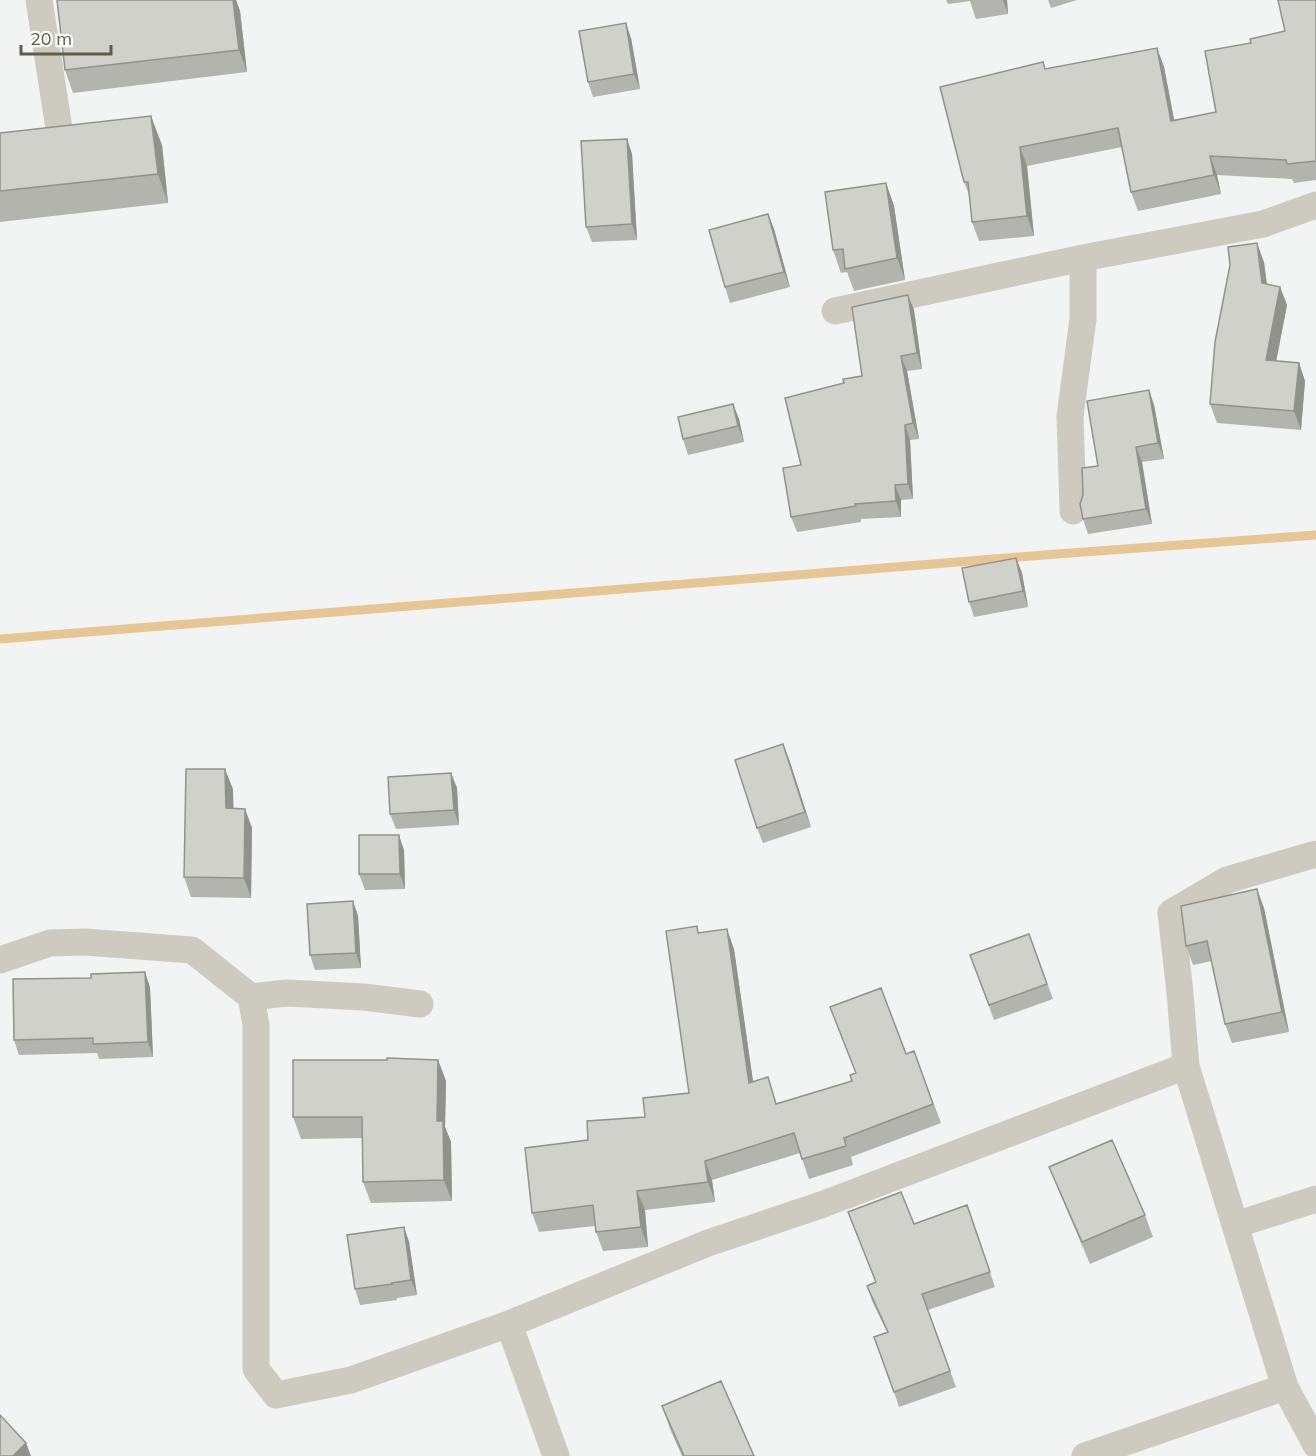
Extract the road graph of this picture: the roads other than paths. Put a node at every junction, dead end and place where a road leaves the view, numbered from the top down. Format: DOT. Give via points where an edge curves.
graph roads {
  1 [pos="39,0"];
  2 [pos="60,135"];
  3 [pos="1316,205"];
  4 [pos="1083,258"];
  5 [pos="835,311"];
  6 [pos="1073,511"];
  7 [pos="1316,854"];
  8 [pos="0,960"];
  9 [pos="251,997"];
  10 [pos="420,1004"];
  11 [pos="1186,1066"];
  12 [pos="1316,1199"];
  13 [pos="1235,1225"];
  14 [pos="509,1324"];
  15 [pos="1285,1387"];
  16 [pos="1316,1445"];
  17 [pos="556,1456"];
  18 [pos="1085,1456"];
  1 -- 2 [label="street"];
  3 -- 4 [label="street" via="1263,224"];
  4 -- 5 [label="street"];
  4 -- 6 [label="street" via="1083,319 1070,416"];
  7 -- 11 [label="street" via="1227,880 1171,913"];
  8 -- 9 [label="street" via="50,943 192,950"];
  9 -- 10 [label="street" via="287,993"];
  9 -- 14 [label="street" via="256,1025 256,1369 276,1395 351,1380"];
  11 -- 13 [label="street"];
  11 -- 14 [label="street" via="820,1205 708,1243"];
  12 -- 13 [label="street"];
  13 -- 15 [label="street"];
  14 -- 17 [label="street"];
  15 -- 16 [label="street"];
  15 -- 18 [label="street"];
}
